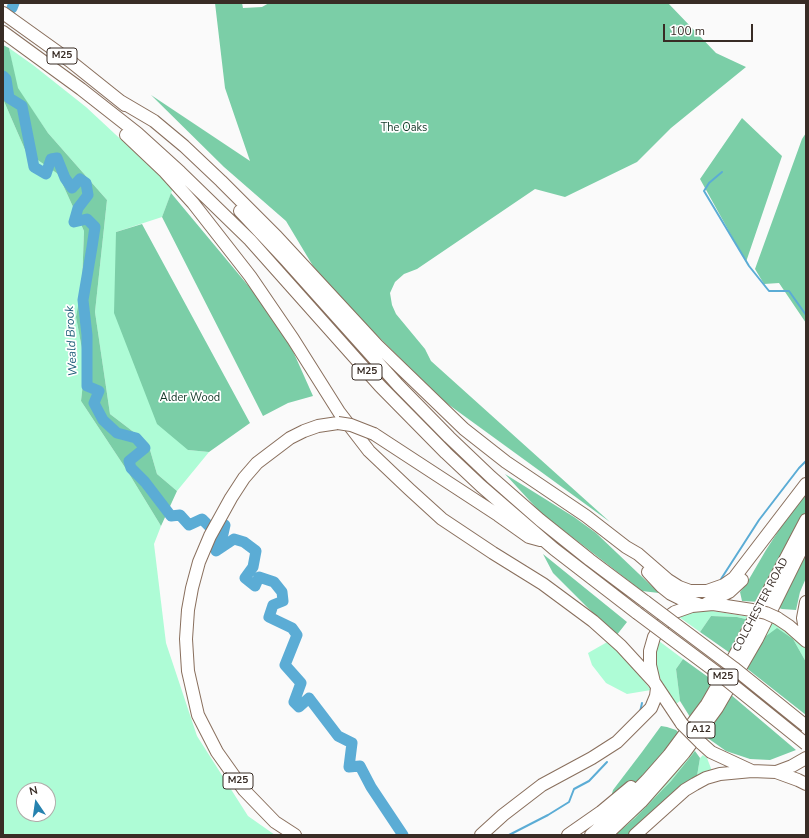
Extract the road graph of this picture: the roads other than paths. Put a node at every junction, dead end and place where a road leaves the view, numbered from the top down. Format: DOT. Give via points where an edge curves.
graph roads {
  1 [pos="3,13"];
  2 [pos="3,32"];
  3 [pos="120,101"];
  4 [pos="112,114"];
  5 [pos="344,325"];
  6 [pos="464,429"];
  7 [pos="806,484"];
  8 [pos="806,520"];
  9 [pos="767,536"];
  10 [pos="806,540"];
  11 [pos="545,541"];
  12 [pos="626,547"];
  13 [pos="806,602"];
  14 [pos="704,604"];
  15 [pos="806,636"];
  16 [pos="806,641"];
  17 [pos="655,685"];
  18 [pos="806,726"];
  19 [pos="682,738"];
  20 [pos="806,744"];
  21 [pos="806,758"];
  22 [pos="752,771"];
  23 [pos="776,772"];
  24 [pos="806,784"];
  25 [pos="295,835"];
  26 [pos="481,835"];
  27 [pos="568,835"];
  28 [pos="591,835"];
  29 [pos="606,835"];
  30 [pos="635,835"];
  1 -- 3 [label="highway, M25"];
  2 -- 4 [label="highway, M25"];
  3 -- 5 [label="highway, M25" via="241,212"];
  3 -- 6 [label="highway, M25" via="154,121 221,181 377,345"];
  4 -- 11 [label="highway, M25" via="157,150 218,208 425,433"];
  4 -- 17 [label="highway, M25" via="124,133 166,172 193,203 250,276 339,412 369,451 442,519 543,584 593,621 621,646"];
  5 -- 6 [label="highway, M25" via="455,424"];
  5 -- 18 [label="highway, M25, bridge" via="420,409 486,473 565,540"];
  6 -- 12 [label="highway, M25"];
  7 -- 9 [label="highway"];
  8 -- 19 [label="highway, COLCHESTER ROAD / A12" via="734,657 707,704"];
  9 -- 12 [label="highway, M25" via="734,578 707,592 678,587"];
  9 -- 14 [label="highway" via="740,583 729,592"];
  10 -- 29 [label="highway, COLCHESTER ROAD / A12" via="757,639 717,708 684,753 641,802"];
  11 -- 20 [label="highway, M25, bridge"];
  11 -- 25 [label="highway, M25, bridge" via="529,537 374,434 351,425 338,423 304,431 271,452 244,478 210,536 199,562 188,610 188,671 198,715 217,752 244,790 275,822"];
  12 -- 14 [label="highway, M25" via="671,594"];
  13 -- 15 [label="highway"];
  14 -- 16 [label="highway, bridge" via="766,613 789,626"];
  14 -- 17 [label="highway" via="675,612 658,629 650,652"];
  17 -- 22 [label="highway, bridge" via="682,724 711,752"];
  17 -- 26 [label="highway" via="656,696 651,708 617,742 537,789"];
  19 -- 27 [label="highway" via="644,777"];
  19 -- 28 [label="highway, COLCHESTER ROAD / A12" via="647,780"];
  21 -- 23 [label="highway"];
  22 -- 23 [label="highway"];
  22 -- 30 [label="highway" via="720,774 695,784"];
  23 -- 24 [label="highway"];
}
